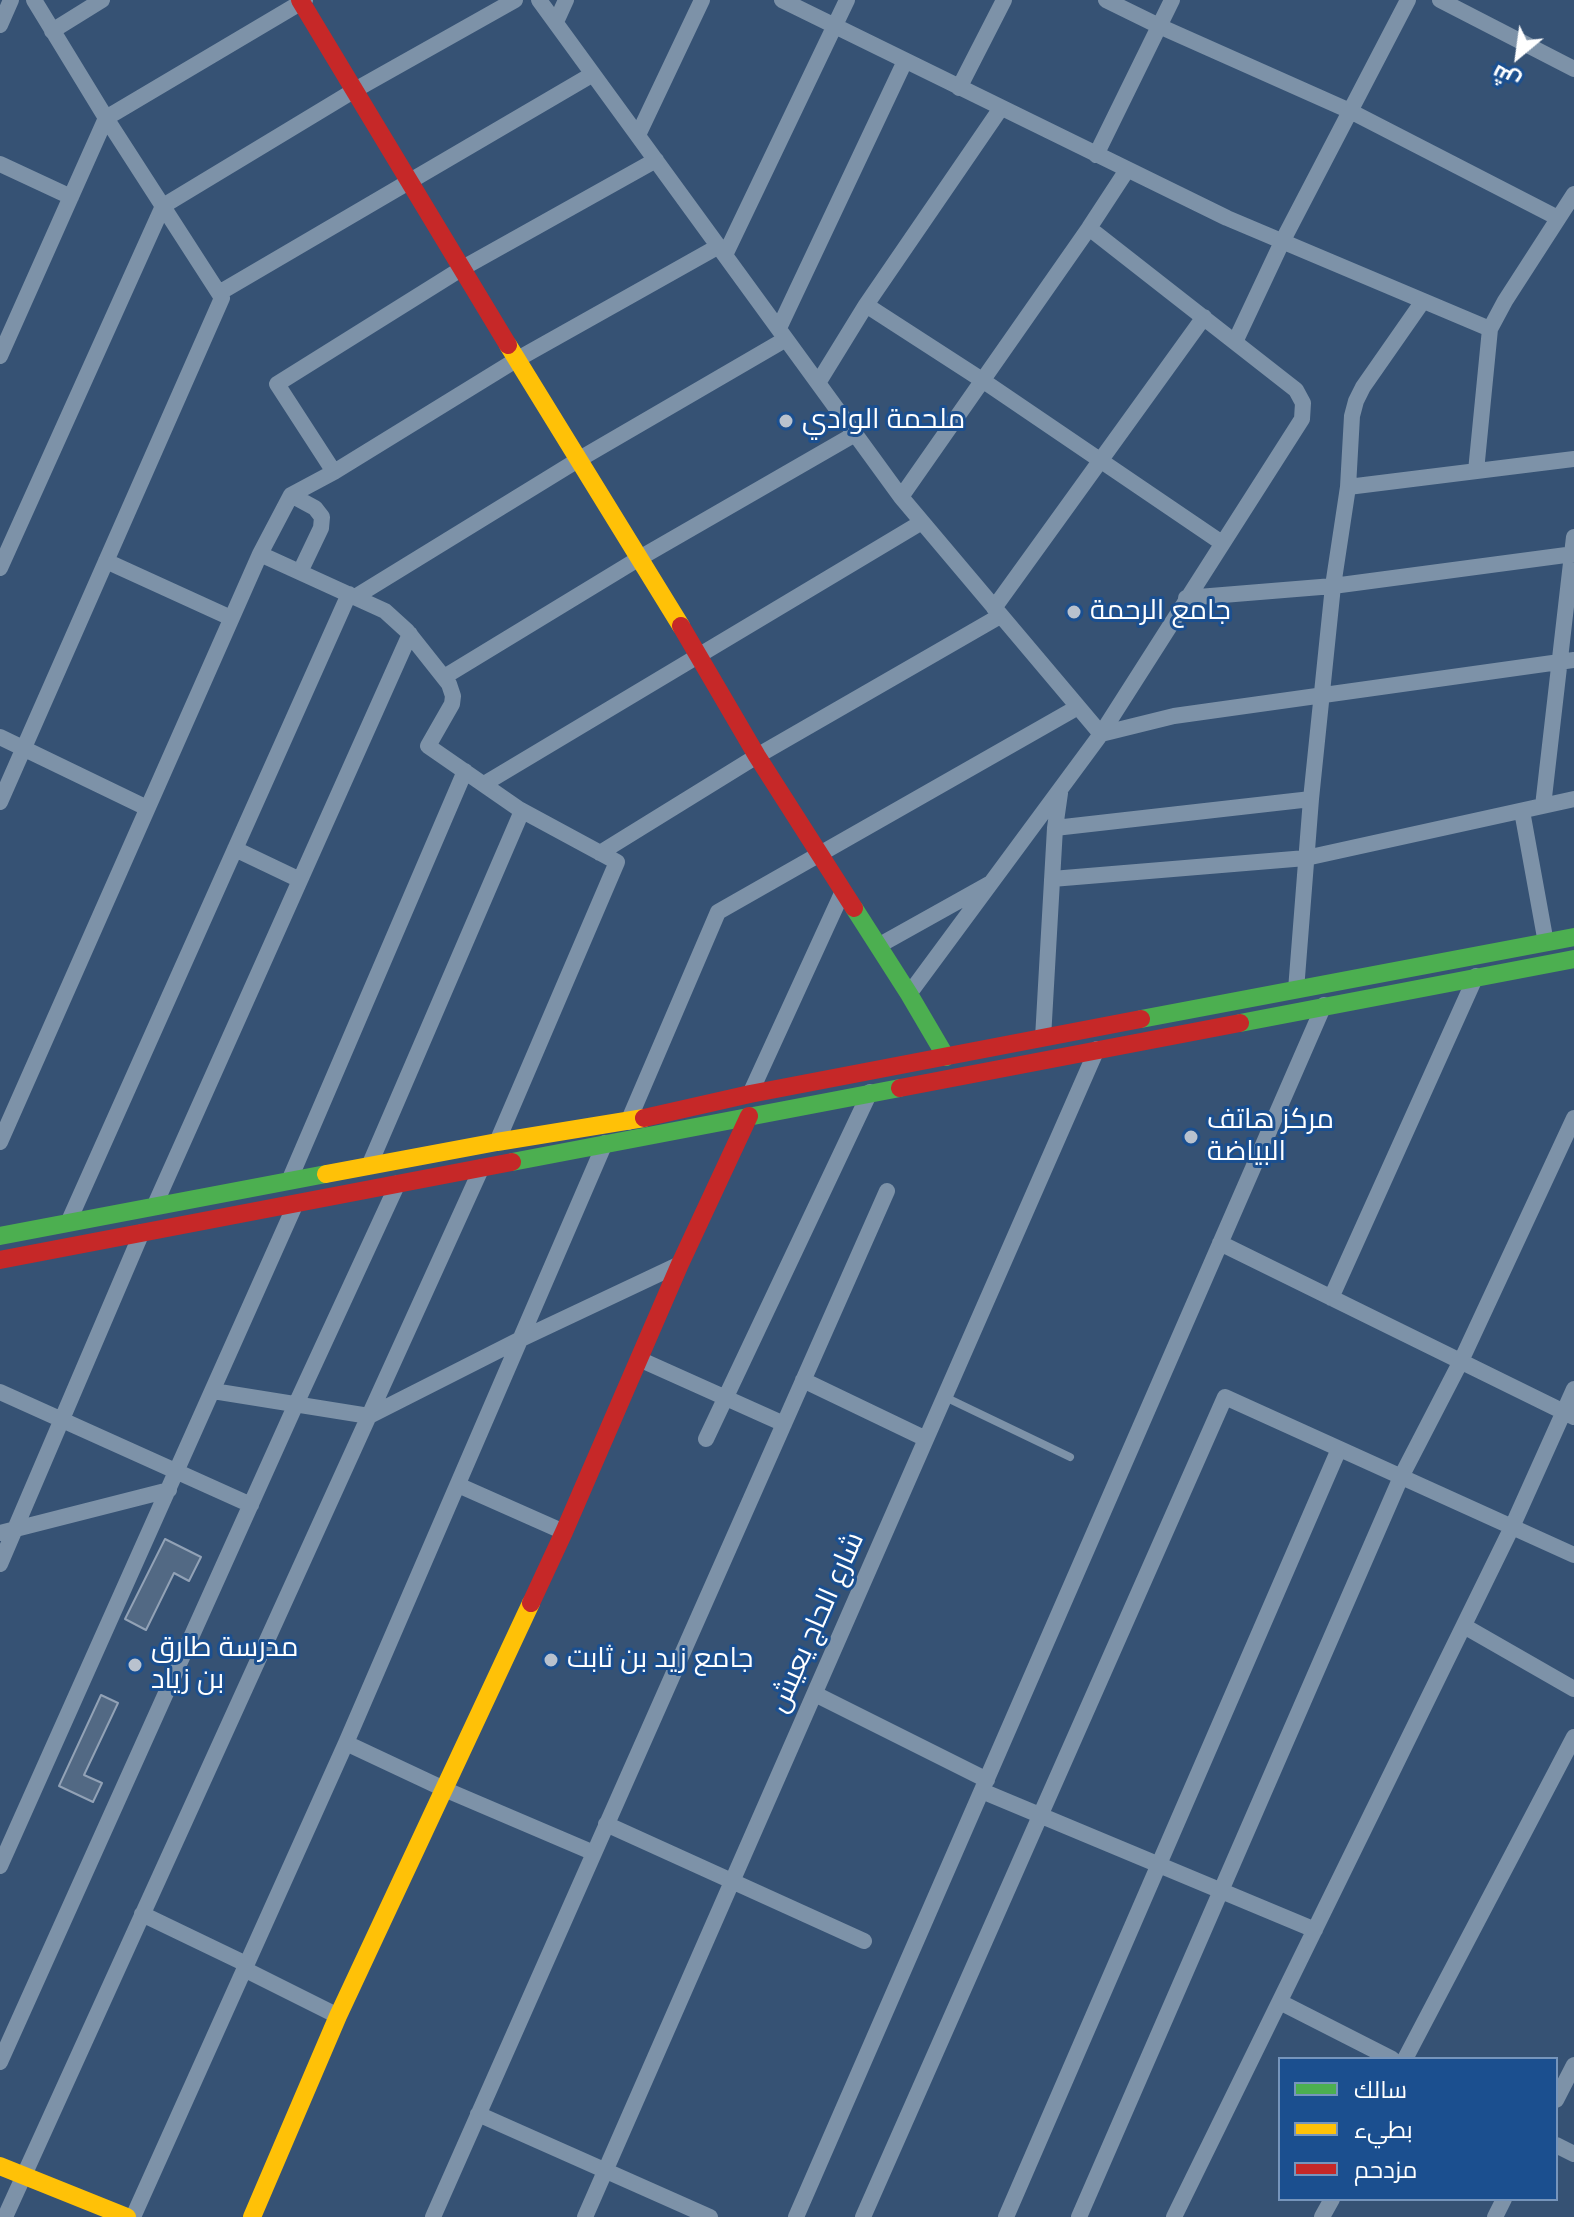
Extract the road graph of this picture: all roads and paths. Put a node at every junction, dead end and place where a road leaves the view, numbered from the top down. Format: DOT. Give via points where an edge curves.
graph roads {
  1 [pos="11,0"];
  2 [pos="34,0"];
  3 [pos="102,0"];
  4 [pos="515,0"];
  5 [pos="539,0"];
  6 [pos="566,0"];
  7 [pos="702,0"];
  8 [pos="782,0"];
  9 [pos="847,0"];
  10 [pos="1004,0"];
  11 [pos="1106,0"];
  12 [pos="1172,0"];
  13 [pos="1408,0"];
  14 [pos="1440,0"];
  15 [pos="302,1"];
  16 [pos="556,22"];
  17 [pos="0,25"];
  18 [pos="834,25"];
  19 [pos="1159,26"];
  20 [pos="52,31"];
  21 [pos="905,61"];
  22 [pos="1574,69"];
  23 [pos="593,74"];
  24 [pos="959,88"];
  25 [pos="355,90"];
  26 [pos="1001,108"];
  27 [pos="1350,111"];
  28 [pos="106,118"];
  29 [pos="638,135"];
  30 [pos="1096,155"];
  31 [pos="656,160"];
  32 [pos="0,164"];
  33 [pos="1127,170"];
  34 [pos="410,182"];
  35 [pos="1574,194"];
  36 [pos="71,197"];
  37 [pos="163,206"];
  38 [pos="1558,218"];
  39 [pos="1089,228"];
  40 [pos="1282,242"];
  41 [pos="722,250"];
  42 [pos="461,269"];
  43 [pos="219,293"];
  44 [pos="1423,301"];
  45 [pos="866,305"];
  46 [pos="1204,317"];
  47 [pos="6,328"];
  48 [pos="1490,329"];
  49 [pos="782,334"];
  50 [pos="1235,342"];
  51 [pos="0,356"];
  52 [pos="516,360"];
  53 [pos="982,380"];
  54 [pos="818,383"];
  55 [pos="855,434"];
  56 [pos="1574,459"];
  57 [pos="578,460"];
  58 [pos="1100,462"];
  59 [pos="1476,471"];
  60 [pos="334,472"];
  61 [pos="1348,487"];
  62 [pos="291,495"];
  63 [pos="901,497"];
  64 [pos="922,522"];
  65 [pos="1574,537"];
  66 [pos="1222,543"];
  67 [pos="260,554"];
  68 [pos="1573,554"];
  69 [pos="638,559"];
  70 [pos="106,561"];
  71 [pos="0,568"];
  72 [pos="300,572"];
  73 [pos="1333,586"];
  74 [pos="352,596"];
  75 [pos="1186,598"];
  76 [pos="997,612"];
  77 [pos="231,618"];
  78 [pos="410,634"];
  79 [pos="700,657"];
  80 [pos="1567,661"];
  81 [pos="444,677"];
  82 [pos="1323,695"];
  83 [pos="1078,707"];
  84 [pos="1101,734"];
  85 [pos="0,737"];
  86 [pos="24,749"];
  87 [pos="757,756"];
  88 [pos="465,771"];
  89 [pos="484,784"];
  90 [pos="1060,791"];
  91 [pos="1311,799"];
  92 [pos="1574,799"];
  93 [pos="0,802"];
  94 [pos="1543,806"];
  95 [pos="147,808"];
  96 [pos="522,811"];
  97 [pos="1522,811"];
  98 [pos="1055,828"];
  99 [pos="235,849"];
  100 [pos="600,853"];
  101 [pos="820,855"];
  102 [pos="1306,858"];
  103 [pos="1052,879"];
  104 [pos="300,880"];
  105 [pos="994,881"];
  106 [pos="843,891"];
  107 [pos="1574,937"];
  108 [pos="1546,943"];
  109 [pos="878,946"];
  110 [pos="1574,959"];
  111 [pos="1476,976"];
  112 [pos="1296,990"];
  113 [pos="909,994"];
  114 [pos="1324,1005"];
  115 [pos="1043,1038"];
  116 [pos="1097,1049"];
  117 [pos="946,1057"];
  118 [pos="870,1092"];
  119 [pos="750,1094"];
  120 [pos="749,1116"];
  121 [pos="1574,1118"];
  122 [pos="628,1122"];
  123 [pos="0,1142"];
  124 [pos="497,1142"];
  125 [pos="605,1143"];
  126 [pos="369,1166"];
  127 [pos="482,1167"];
  128 [pos="289,1181"];
  129 [pos="398,1183"];
  130 [pos="887,1191"];
  131 [pos="296,1203"];
  132 [pos="154,1207"];
  133 [pos="68,1223"];
  134 [pos="142,1232"];
  135 [pos="0,1236"];
  136 [pos="1220,1243"];
  137 [pos="0,1260"];
  138 [pos="680,1264"];
  139 [pos="1331,1298"];
  140 [pos="521,1339"];
  141 [pos="639,1359"];
  142 [pos="1461,1361"];
  143 [pos="803,1380"];
  144 [pos="1574,1389"];
  145 [pos="213,1391"];
  146 [pos="0,1392"];
  147 [pos="945,1397"];
  148 [pos="725,1398"];
  149 [pos="296,1404"];
  150 [pos="1568,1414"];
  151 [pos="369,1416"];
  152 [pos="62,1420"];
  153 [pos="784,1424"];
  154 [pos="706,1439"];
  155 [pos="926,1439"];
  156 [pos="1339,1449"];
  157 [pos="1070,1457"];
  158 [pos="177,1471"];
  159 [pos="1401,1477"];
  160 [pos="458,1485"];
  161 [pos="169,1490"];
  162 [pos="251,1505"];
  163 [pos="1512,1527"];
  164 [pos="7,1531"];
  165 [pos="564,1532"];
  166 [pos="1574,1555"];
  167 [pos="0,1564"];
  168 [pos="1464,1626"];
  169 [pos="1574,1689"];
  170 [pos="815,1694"];
  171 [pos="1574,1737"];
  172 [pos="346,1743"];
  173 [pos="984,1785"];
  174 [pos="444,1789"];
  175 [pos="1041,1815"];
  176 [pos="606,1824"];
  177 [pos="594,1853"];
  178 [pos="1158,1865"];
  179 [pos="0,1866"];
  180 [pos="734,1880"];
  181 [pos="1221,1891"];
  182 [pos="142,1914"];
  183 [pos="1315,1930"];
  184 [pos="864,1941"];
  185 [pos="245,1967"];
  186 [pos="1280,2002"];
  187 [pos="338,2016"];
  188 [pos="1388,2057"];
  189 [pos="1406,2057"];
  190 [pos="0,2062"];
  191 [pos="1574,2065"];
  192 [pos="1558,2096"];
  193 [pos="478,2114"];
  194 [pos="0,2166"];
  195 [pos="606,2170"];
  196 [pos="23,2175"];
  197 [pos="5,2217"];
  198 [pos="130,2217"];
  199 [pos="252,2217"];
  200 [pos="433,2217"];
  201 [pos="585,2217"];
  202 [pos="710,2217"];
  203 [pos="796,2217"];
  204 [pos="863,2217"];
  205 [pos="1006,2217"];
  206 [pos="1079,2217"];
  207 [pos="1174,2217"];
  1 -- 17 [label="street"];
  2 -- 20 [label="street"];
  3 -- 20 [label="street"];
  4 -- 25 [label="street"];
  5 -- 16 [label="street"];
  6 -- 16 [label="street"];
  7 -- 29 [label="street"];
  8 -- 18 [label="street"];
  9 -- 18 [label="street"];
  10 -- 24 [label="street"];
  11 -- 19 [label="street"];
  12 -- 19 [label="street"];
  13 -- 27 [label="street"];
  14 -- 22 [label="street"];
  15 -- 25 [label="main road"];
  15 -- 28 [label="street"];
  16 -- 23 [label="street"];
  18 -- 21 [label="street"];
  18 -- 41 [label="street"];
  19 -- 27 [label="street"];
  19 -- 30 [label="street"];
  20 -- 28 [label="street"];
  21 -- 24 [label="street"];
  21 -- 49 [label="street"];
  23 -- 29 [label="street"];
  23 -- 34 [label="street"];
  24 -- 26 [label="street"];
  25 -- 34 [label="main road"];
  25 -- 37 [label="street"];
  26 -- 30 [label="street"];
  26 -- 45 [label="street"];
  27 -- 38 [label="street"];
  27 -- 40 [label="street"];
  28 -- 36 [label="street"];
  28 -- 37 [label="street"];
  29 -- 31 [label="street"];
  30 -- 33 [label="street"];
  31 -- 41 [label="street"];
  31 -- 42 [label="street"];
  32 -- 36 [label="street"];
  33 -- 39 [label="street"];
  33 -- 40 [label="street"];
  34 -- 42 [label="main road"];
  34 -- 43 [label="street"];
  35 -- 38 [label="street"];
  36 -- 47 [label="street"];
  37 -- 43 [label="street"];
  37 -- 71 [label="street"];
  38 -- 48 [label="street"];
  39 -- 46 [label="street"];
  39 -- 53 [label="street"];
  40 -- 44 [label="street"];
  40 -- 50 [label="street"];
  41 -- 49 [label="street"];
  41 -- 52 [label="street"];
  42 -- 52 [label="main road"];
  42 -- 60 [label="street" via="277,384"];
  43 -- 70 [label="street" via="222,298"];
  44 -- 48 [label="street"];
  44 -- 61 [label="street" via="1356,401"];
  45 -- 53 [label="street"];
  45 -- 54 [label="street"];
  46 -- 50 [label="street"];
  46 -- 58 [label="street"];
  47 -- 51 [label="street"];
  48 -- 59 [label="street"];
  49 -- 54 [label="street"];
  49 -- 57 [label="street"];
  50 -- 66 [label="street" via="1296,390 1303,403 1302,419"];
  52 -- 57 [label="main road"];
  52 -- 60 [label="street"];
  53 -- 58 [label="street"];
  53 -- 63 [label="street"];
  54 -- 55 [label="street"];
  55 -- 63 [label="street"];
  55 -- 69 [label="street"];
  56 -- 59 [label="street"];
  57 -- 69 [label="main road"];
  57 -- 74 [label="street"];
  58 -- 66 [label="street"];
  58 -- 76 [label="street"];
  59 -- 61 [label="street"];
  60 -- 62 [label="street"];
  61 -- 73 [label="street"];
  62 -- 67 [label="street"];
  62 -- 72 [label="street" via="322,517"];
  63 -- 64 [label="street"];
  64 -- 76 [label="street"];
  64 -- 79 [label="street"];
  65 -- 68 [label="street"];
  66 -- 75 [label="street"];
  67 -- 72 [label="street"];
  67 -- 77 [label="street"];
  68 -- 73 [label="street"];
  68 -- 80 [label="street"];
  69 -- 79 [label="main road"];
  69 -- 81 [label="street"];
  70 -- 77 [label="street"];
  70 -- 86 [label="street"];
  72 -- 74 [label="street"];
  73 -- 75 [label="street"];
  73 -- 82 [label="street"];
  74 -- 78 [label="street" via="385,611"];
  74 -- 99 [label="street"];
  75 -- 84 [label="street"];
  76 -- 83 [label="street"];
  76 -- 87 [label="street"];
  77 -- 95 [label="street"];
  78 -- 81 [label="street"];
  78 -- 104 [label="street"];
  79 -- 87 [label="main road"];
  79 -- 89 [label="street"];
  80 -- 82 [label="street"];
  80 -- 94 [label="street"];
  81 -- 88 [label="street" via="452,704 428,746"];
  82 -- 84 [label="street" via="1174,716"];
  82 -- 91 [label="street"];
  83 -- 84 [label="street"];
  83 -- 101 [label="street"];
  84 -- 90 [label="street"];
  85 -- 86 [label="street"];
  86 -- 93 [label="street"];
  86 -- 95 [label="street"];
  87 -- 100 [label="street"];
  87 -- 101 [label="main road"];
  88 -- 89 [label="street"];
  88 -- 128 [label="street"];
  89 -- 96 [label="street"];
  90 -- 98 [label="street"];
  90 -- 105 [label="street"];
  91 -- 98 [label="street"];
  91 -- 102 [label="street"];
  92 -- 94 [label="street"];
  94 -- 97 [label="street"];
  95 -- 123 [label="street"];
  96 -- 100 [label="street"];
  96 -- 126 [label="street"];
  97 -- 102 [label="street"];
  97 -- 108 [label="street"];
  98 -- 103 [label="street"];
  99 -- 104 [label="street"];
  99 -- 133 [label="street"];
  100 -- 124 [label="street" via="617,862"];
  101 -- 106 [label="main road"];
  101 -- 122 [label="street" via="718,912"];
  102 -- 103 [label="street"];
  102 -- 112 [label="street"];
  103 -- 115 [label="street"];
  104 -- 132 [label="street"];
  105 -- 109 [label="street"];
  105 -- 113 [label="street"];
  106 -- 109 [label="main road"];
  106 -- 119 [label="street"];
  107 -- 108 [label="main road"];
  108 -- 112 [label="main road"];
  109 -- 113 [label="main road"];
  110 -- 111 [label="main road"];
  111 -- 114 [label="main road"];
  111 -- 139 [label="street"];
  112 -- 115 [label="main road"];
  113 -- 117 [label="main road"];
  114 -- 116 [label="main road"];
  114 -- 136 [label="street"];
  115 -- 117 [label="main road"];
  116 -- 118 [label="main road"];
  116 -- 147 [label="street, شارع الحاج يعيش"];
  117 -- 119 [label="main road"];
  118 -- 120 [label="main road"];
  118 -- 148 [label="street"];
  119 -- 122 [label="main road"];
  120 -- 125 [label="main road"];
  120 -- 138 [label="main road"];
  121 -- 142 [label="street"];
  122 -- 124 [label="main road"];
  124 -- 126 [label="main road"];
  125 -- 127 [label="main road"];
  125 -- 140 [label="street"];
  126 -- 128 [label="main road"];
  127 -- 129 [label="main road"];
  127 -- 151 [label="street"];
  128 -- 132 [label="main road"];
  129 -- 131 [label="main road"];
  129 -- 149 [label="street"];
  130 -- 143 [label="street"];
  131 -- 134 [label="main road"];
  131 -- 145 [label="street"];
  132 -- 133 [label="main road"];
  133 -- 135 [label="main road"];
  134 -- 137 [label="main road"];
  134 -- 152 [label="street"];
  136 -- 139 [label="street"];
  136 -- 173 [label="street"];
  138 -- 140 [label="street"];
  138 -- 141 [label="main road"];
  139 -- 142 [label="street"];
  140 -- 151 [label="street"];
  140 -- 160 [label="street"];
  141 -- 148 [label="street"];
  141 -- 165 [label="main road"];
  142 -- 150 [label="street"];
  142 -- 159 [label="street"];
  143 -- 153 [label="street"];
  143 -- 155 [label="street"];
  144 -- 150 [label="street"];
  145 -- 149 [label="street"];
  145 -- 158 [label="street"];
  146 -- 152 [label="street"];
  147 -- 155 [label="street, شارع الحاج يعيش"];
  147 -- 157 [label="lane"];
  148 -- 153 [label="street"];
  148 -- 154 [label="street"];
  149 -- 151 [label="street"];
  149 -- 162 [label="street"];
  150 -- 163 [label="street"];
  151 -- 182 [label="street"];
  152 -- 158 [label="street"];
  152 -- 164 [label="street"];
  153 -- 176 [label="street"];
  155 -- 170 [label="street, شارع الحاج يعيش"];
  156 -- 159 [label="street"];
  156 -- 175 [label="street" via="1225,1397"];
  156 -- 178 [label="street"];
  158 -- 161 [label="street"];
  158 -- 162 [label="street"];
  159 -- 163 [label="street"];
  159 -- 181 [label="street"];
  160 -- 165 [label="street"];
  160 -- 172 [label="street"];
  161 -- 164 [label="street"];
  161 -- 179 [label="street"];
  162 -- 190 [label="street"];
  163 -- 166 [label="street"];
  163 -- 168 [label="street"];
  164 -- 167 [label="street"];
  165 -- 174 [label="main road"];
  168 -- 169 [label="street"];
  168 -- 183 [label="street"];
  170 -- 173 [label="street"];
  170 -- 180 [label="street, شارع الحاج يعيش"];
  171 -- 189 [label="street"];
  172 -- 174 [label="street"];
  172 -- 185 [label="street"];
  173 -- 175 [label="street"];
  173 -- 203 [label="street"];
  174 -- 177 [label="street"];
  174 -- 187 [label="main road"];
  175 -- 178 [label="street"];
  175 -- 204 [label="street"];
  176 -- 177 [label="street"];
  176 -- 180 [label="street"];
  177 -- 193 [label="street"];
  178 -- 181 [label="street"];
  178 -- 205 [label="street"];
  180 -- 184 [label="street"];
  180 -- 195 [label="street, شارع الحاج يعيش"];
  181 -- 183 [label="street"];
  181 -- 206 [label="street"];
  182 -- 185 [label="street"];
  182 -- 196 [label="street"];
  183 -- 186 [label="street"];
  185 -- 187 [label="street"];
  185 -- 198 [label="street"];
  186 -- 188 [label="street"];
  186 -- 207 [label="street"];
  187 -- 199 [label="main road"];
  191 -- 192 [label="street"];
  193 -- 195 [label="street"];
  193 -- 200 [label="street"];
  194 -- 196 [label="main road"];
  195 -- 201 [label="street, شارع الحاج يعيش"];
  195 -- 202 [label="street"];
  196 -- 197 [label="street"];
  196 -- 198 [label="main road"];
}
